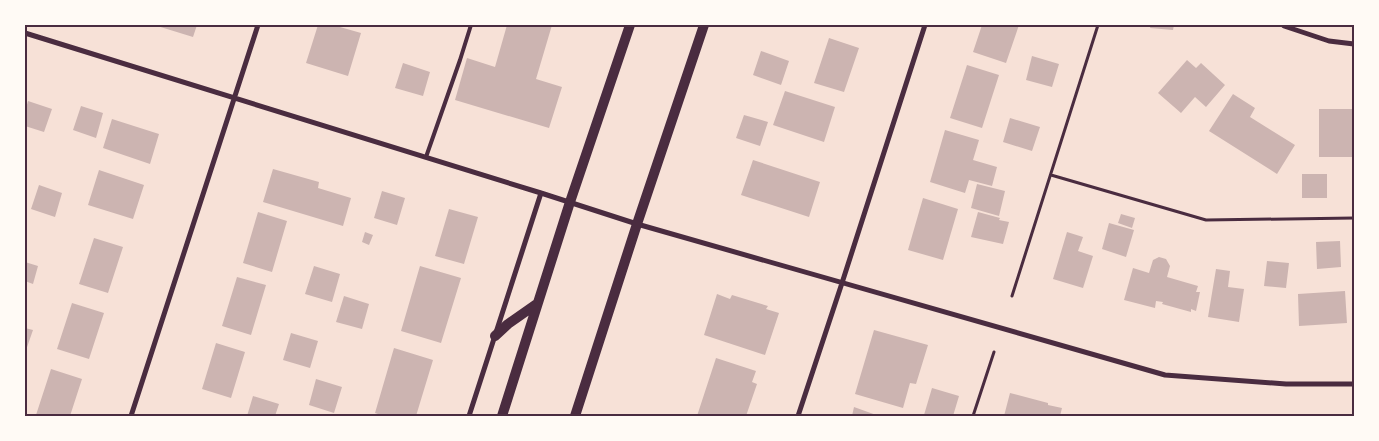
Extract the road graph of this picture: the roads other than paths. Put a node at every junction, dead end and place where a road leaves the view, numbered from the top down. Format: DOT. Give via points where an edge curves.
graph roads {
  1 [pos="258,25"];
  2 [pos="471,25"];
  3 [pos="630,25"];
  4 [pos="704,25"];
  5 [pos="925,25"];
  6 [pos="1284,26"];
  7 [pos="25,33"];
  8 [pos="1354,44"];
  9 [pos="234,97"];
  10 [pos="426,157"];
  11 [pos="541,193"];
  12 [pos="570,202"];
  13 [pos="637,224"];
  14 [pos="842,283"];
  15 [pos="538,303"];
  16 [pos="494,336"];
  17 [pos="1354,384"];
  18 [pos="131,416"];
  19 [pos="469,416"];
  20 [pos="502,416"];
  21 [pos="575,416"];
  22 [pos="798,416"];
  1 -- 9 [label="street"];
  2 -- 10 [label="lane"];
  3 -- 12 [label="main road"];
  4 -- 13 [label="main road"];
  5 -- 14 [label="street"];
  6 -- 8 [label="street" via="1329,41"];
  7 -- 9 [label="street"];
  9 -- 10 [label="street"];
  9 -- 18 [label="street"];
  10 -- 11 [label="street"];
  11 -- 12 [label="street"];
  11 -- 16 [label="street"];
  12 -- 13 [label="street"];
  12 -- 15 [label="main road"];
  13 -- 14 [label="street"];
  13 -- 21 [label="main road"];
  14 -- 17 [label="street" via="1165,375 1286,384"];
  14 -- 22 [label="street"];
  15 -- 16 [label="main road"];
  15 -- 20 [label="main road"];
  16 -- 19 [label="street"];
}
